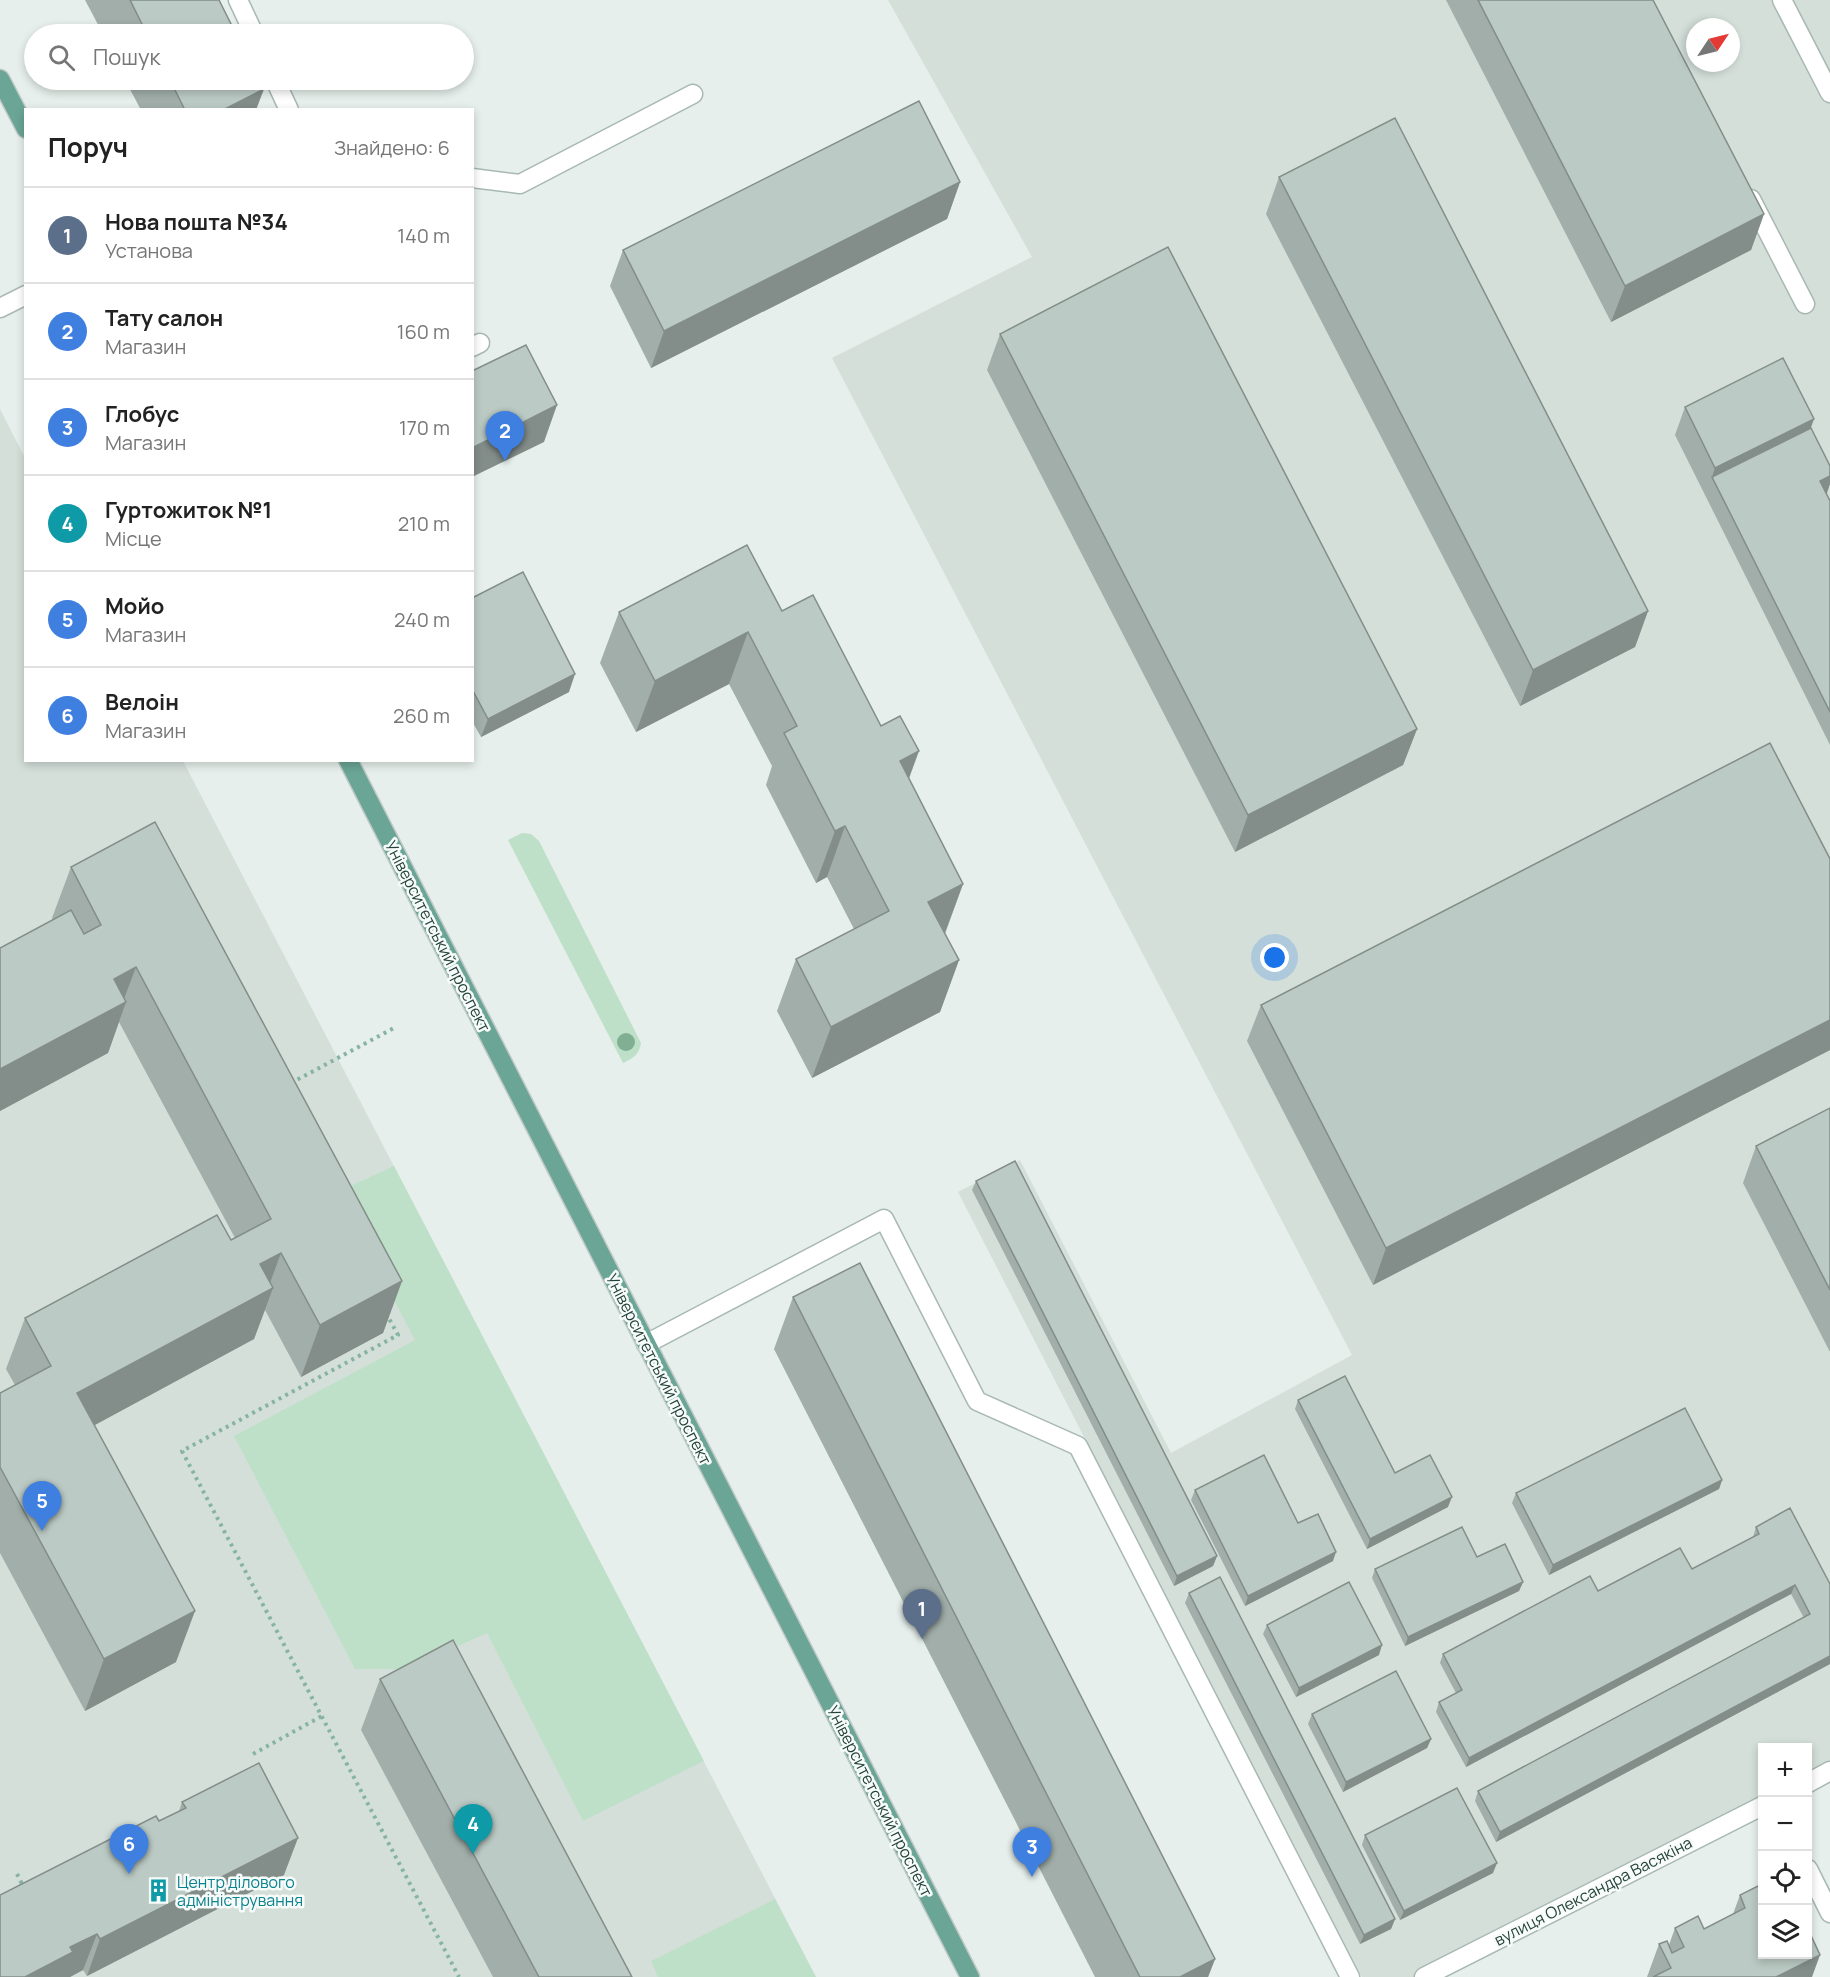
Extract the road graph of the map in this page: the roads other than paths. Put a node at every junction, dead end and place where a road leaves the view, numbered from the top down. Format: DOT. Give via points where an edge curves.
graph roads {
  1 [pos="238,0"];
  2 [pos="1782,0"];
  3 [pos="249,24"];
  4 [pos="0,79"];
  5 [pos="280,90"];
  6 [pos="1830,93"];
  7 [pos="693,94"];
  8 [pos="288,108"];
  9 [pos="24,125"];
  10 [pos="474,178"];
  11 [pos="1740,178"];
  12 [pos="24,296"];
  13 [pos="1805,304"];
  14 [pos="0,308"];
  15 [pos="349,762"];
  16 [pos="646,1344"];
  17 [pos="1830,1771"];
  18 [pos="1812,1781"];
  19 [pos="1758,1808"];
  20 [pos="1812,1877"];
  21 [pos="1830,1913"];
  22 [pos="970,1977"];
  23 [pos="1350,1977"];
  24 [pos="1424,1977"];
  1 -- 3 [label="street"];
  2 -- 6 [label="street"];
  4 -- 9 [label="main road"];
  5 -- 8 [label="street"];
  7 -- 10 [label="street" via="520,184"];
  11 -- 13 [label="street"];
  12 -- 14 [label="street"];
  15 -- 16 [label="main road, Університетський проспект"];
  16 -- 22 [label="main road, Університетський проспект"];
  16 -- 23 [label="street" via="884,1219 977,1401 1078,1446"];
  17 -- 18 [label="street"];
  19 -- 24 [label="street, вулиця Олександра Васякіна"];
  20 -- 21 [label="street"];
}
